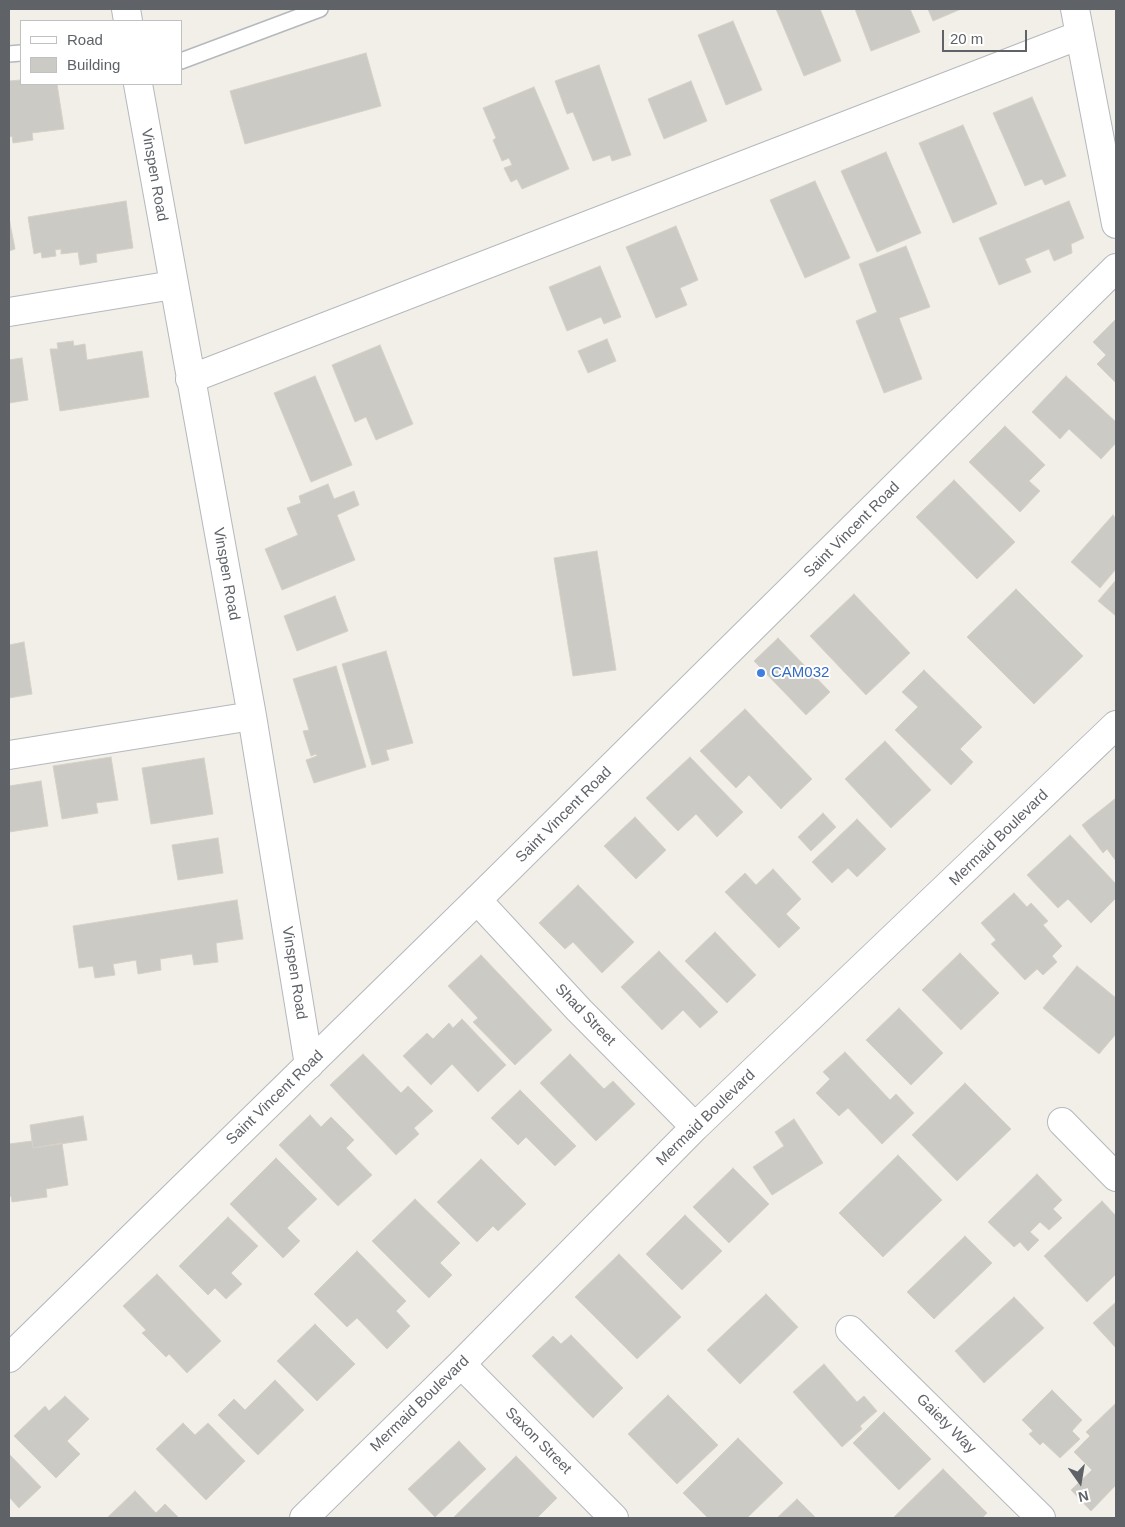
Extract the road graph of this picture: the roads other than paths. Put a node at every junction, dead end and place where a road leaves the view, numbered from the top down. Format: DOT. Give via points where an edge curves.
graph roads {
  1 [pos="320,9"];
  2 [pos="1078,22"];
  3 [pos="182,61"];
  4 [pos="138,85"];
  5 [pos="1116,224"];
  6 [pos="1116,268"];
  7 [pos="173,286"];
  8 [pos="9,312"];
  9 [pos="190,379"];
  10 [pos="252,716"];
  11 [pos="1112,738"];
  12 [pos="9,755"];
  13 [pos="477,900"];
  14 [pos="309,1065"];
  15 [pos="1062,1122"];
  16 [pos="695,1127"];
  17 [pos="1116,1178"];
  18 [pos="850,1330"];
  19 [pos="9,1358"];
  20 [pos="461,1364"];
  21 [pos="304,1518"];
  22 [pos="614,1518"];
  23 [pos="1042,1518"];
  1 -- 3 [label="lane"];
  2 -- 5 [label="street"];
  2 -- 9 [label="street"];
  4 -- 7 [label="street, Vinspen Road"];
  6 -- 13 [label="street, Saint Vincent Road"];
  7 -- 8 [label="street"];
  7 -- 9 [label="street, Vinspen Road"];
  9 -- 10 [label="street, Vinspen Road"];
  10 -- 12 [label="street"];
  10 -- 14 [label="street, Vinspen Road"];
  11 -- 16 [label="street, Mermaid Boulevard"];
  13 -- 14 [label="street, Saint Vincent Road"];
  13 -- 16 [label="street, Shad Street" via="578,1010"];
  14 -- 19 [label="street, Saint Vincent Road"];
  15 -- 17 [label="street"];
  16 -- 20 [label="street, Mermaid Boulevard"];
  18 -- 23 [label="street, Gaiety Way"];
  20 -- 21 [label="street, Mermaid Boulevard"];
  20 -- 22 [label="street, Saxon Street"];
}
